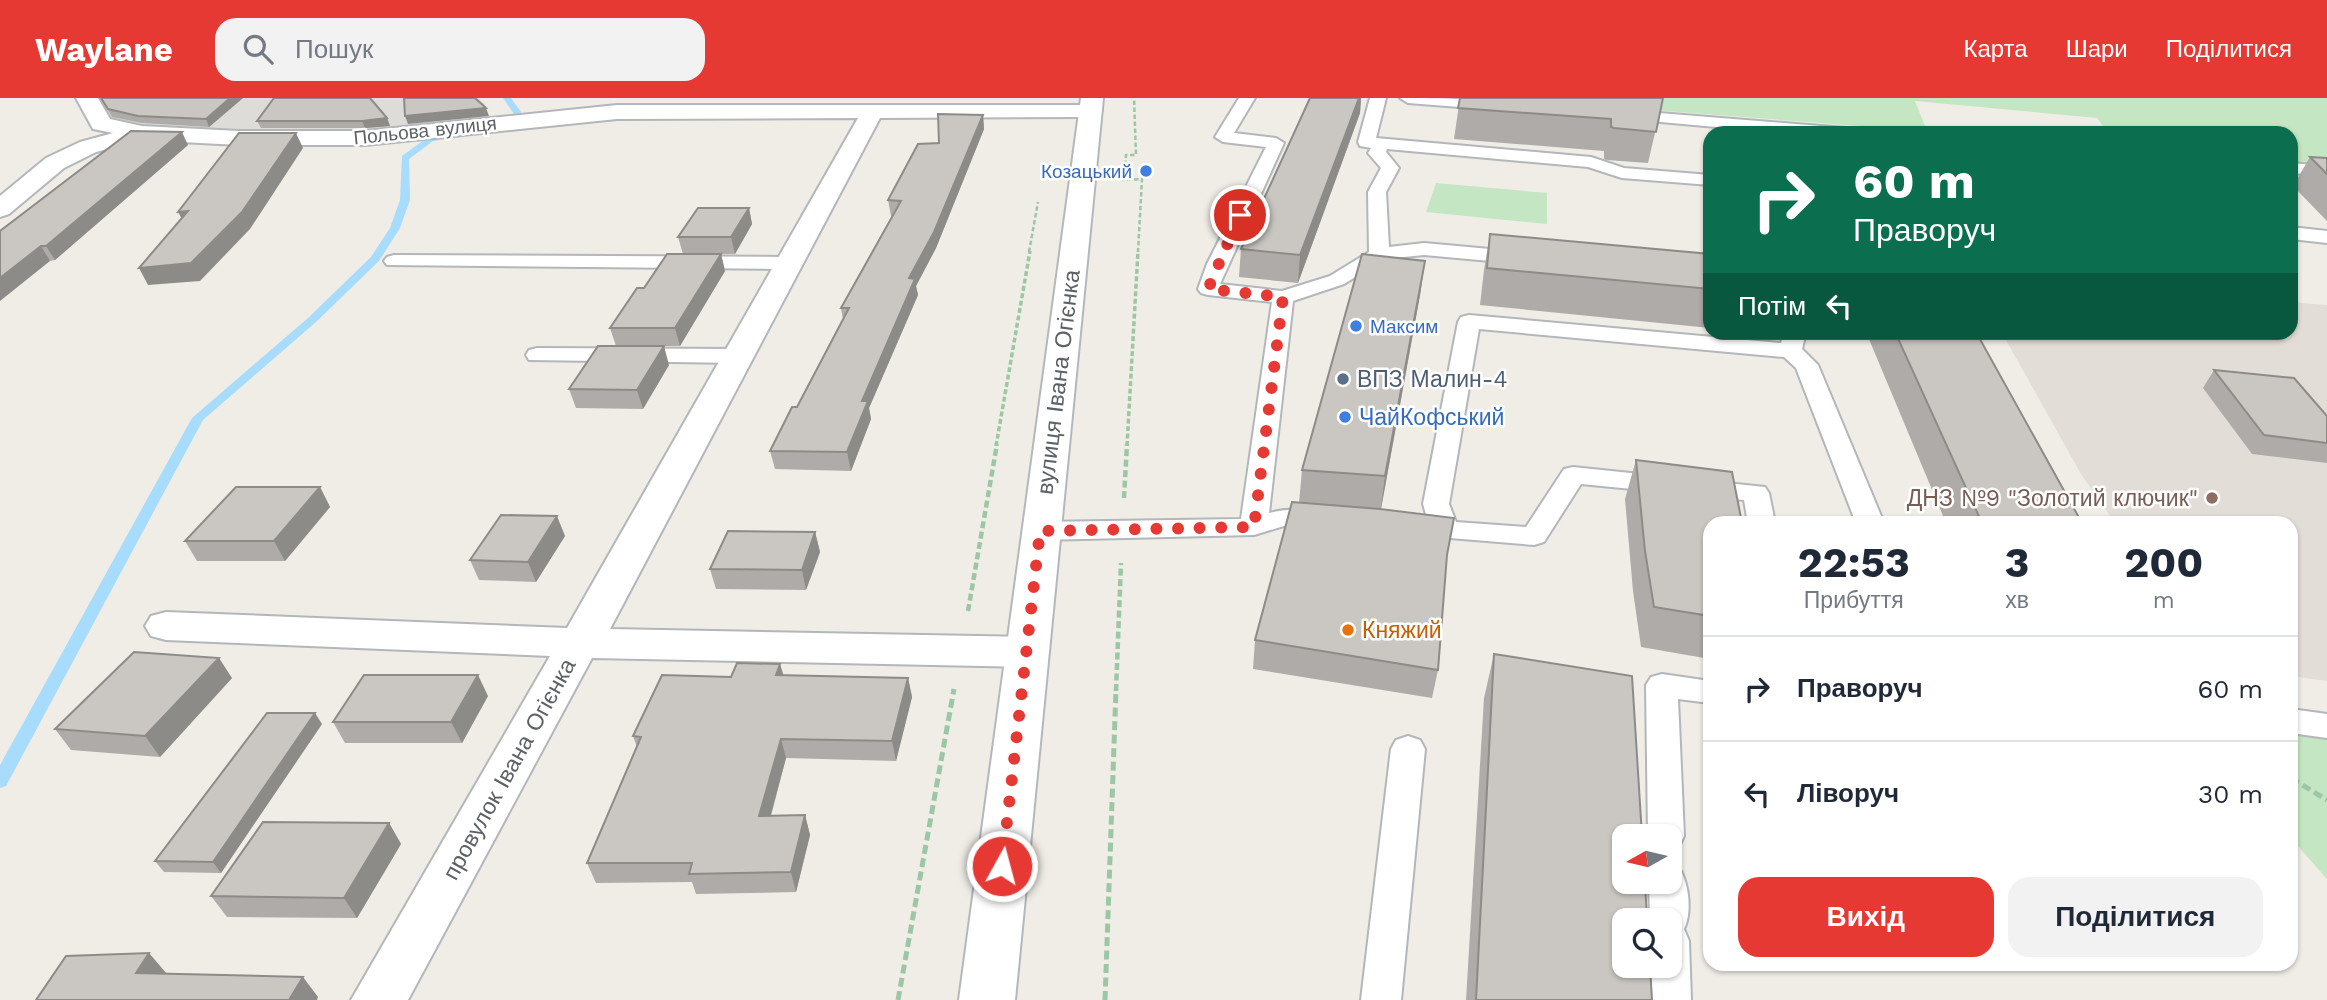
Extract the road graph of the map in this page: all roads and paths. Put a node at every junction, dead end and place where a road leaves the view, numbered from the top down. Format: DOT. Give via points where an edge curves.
graph roads {
  1 [pos="88,98"];
  2 [pos="1247,98"];
  3 [pos="1378,98"];
  4 [pos="1408,98"];
  5 [pos="1091,104"];
  6 [pos="1518,107"];
  7 [pos="872,112"];
  8 [pos="1600,113"];
  9 [pos="1760,126"];
  10 [pos="142,133"];
  11 [pos="1381,143"];
  12 [pos="2298,169"];
  13 [pos="2327,171"];
  14 [pos="1703,179"];
  15 [pos="0,209"];
  16 [pos="2298,234"];
  17 [pos="2327,237"];
  18 [pos="1379,254"];
  19 [pos="1547,260"];
  20 [pos="394,261"];
  21 [pos="789,263"];
  22 [pos="1283,297"];
  23 [pos="1703,336"];
  24 [pos="1761,340"];
  25 [pos="1793,342"];
  26 [pos="537,355"];
  27 [pos="740,356"];
  28 [pos="1760,516"];
  29 [pos="1867,516"];
  30 [pos="1350,523"];
  31 [pos="1254,527"];
  32 [pos="1405,527"];
  33 [pos="1446,530"];
  34 [pos="1040,531"];
  35 [pos="166,626"];
  36 [pos="579,643"];
  37 [pos="1027,652"];
  38 [pos="1703,691"];
  39 [pos="2298,722"];
  40 [pos="2327,726"];
  41 [pos="1408,749"];
  42 [pos="2298,782"];
  43 [pos="2327,800"];
  44 [pos="1667,824"];
  45 [pos="1671,978"];
  46 [pos="379,1000"];
  47 [pos="987,1000"];
  48 [pos="1381,1000"];
  49 [pos="1671,1000"];
  1 -- 10 [label="street" via="101,124"];
  2 -- 22 [label="lane" via="1223,137 1276,143 1208,289"];
  3 -- 11 [label="lane" via="1366,142"];
  4 -- 6 [label="lane"];
  5 -- 7 [label="street, Польова вулиця"];
  5 -- 34 [label="street, вулиця Івана Огієнка"];
  7 -- 10 [label="street, Польова вулиця" via="617,112 365,138"];
  7 -- 21 [label="street"];
  8 -- 9 [label="lane"];
  10 -- 15 [label="street, Польова вулиця" via="88,147 55,163"];
  11 -- 14 [label="lane" via="1591,162 1622,173"];
  11 -- 18 [label="lane" via="1377,153 1390,168 1377,192"];
  12 -- 13 [label="lane"];
  16 -- 17 [label="lane"];
  18 -- 19 [label="lane" via="1424,249"];
  18 -- 22 [label="lane" via="1337,280"];
  20 -- 21 [label="lane"];
  21 -- 27 [label="street"];
  22 -- 31 [label="lane"];
  23 -- 33 [label="lane" via="1469,322 1436,504"];
  24 -- 25 [label="lane"];
  25 -- 29 [label="lane"];
  26 -- 27 [label="lane"];
  27 -- 36 [label="street"];
  28 -- 33 [label="lane" via="1756,493 1573,475 1534,536"];
  30 -- 31 [label="lane" via="1282,517"];
  31 -- 34 [label="lane"];
  32 -- 33 [label="lane"];
  34 -- 37 [label="street, вулиця Івана Огієнка"];
  35 -- 36 [label="street, провулок Івана Огієнка"];
  36 -- 37 [label="street"];
  36 -- 46 [label="street, провулок Івана Огієнка"];
  37 -- 47 [label="street, вулиця Івана Огієнка"];
  38 -- 44 [label="lane" via="1662,685"];
  39 -- 40 [label="lane"];
  41 -- 48 [label="lane"];
  42 -- 43 [label="path"];
  45 -- 49 [label="lane"];
}
